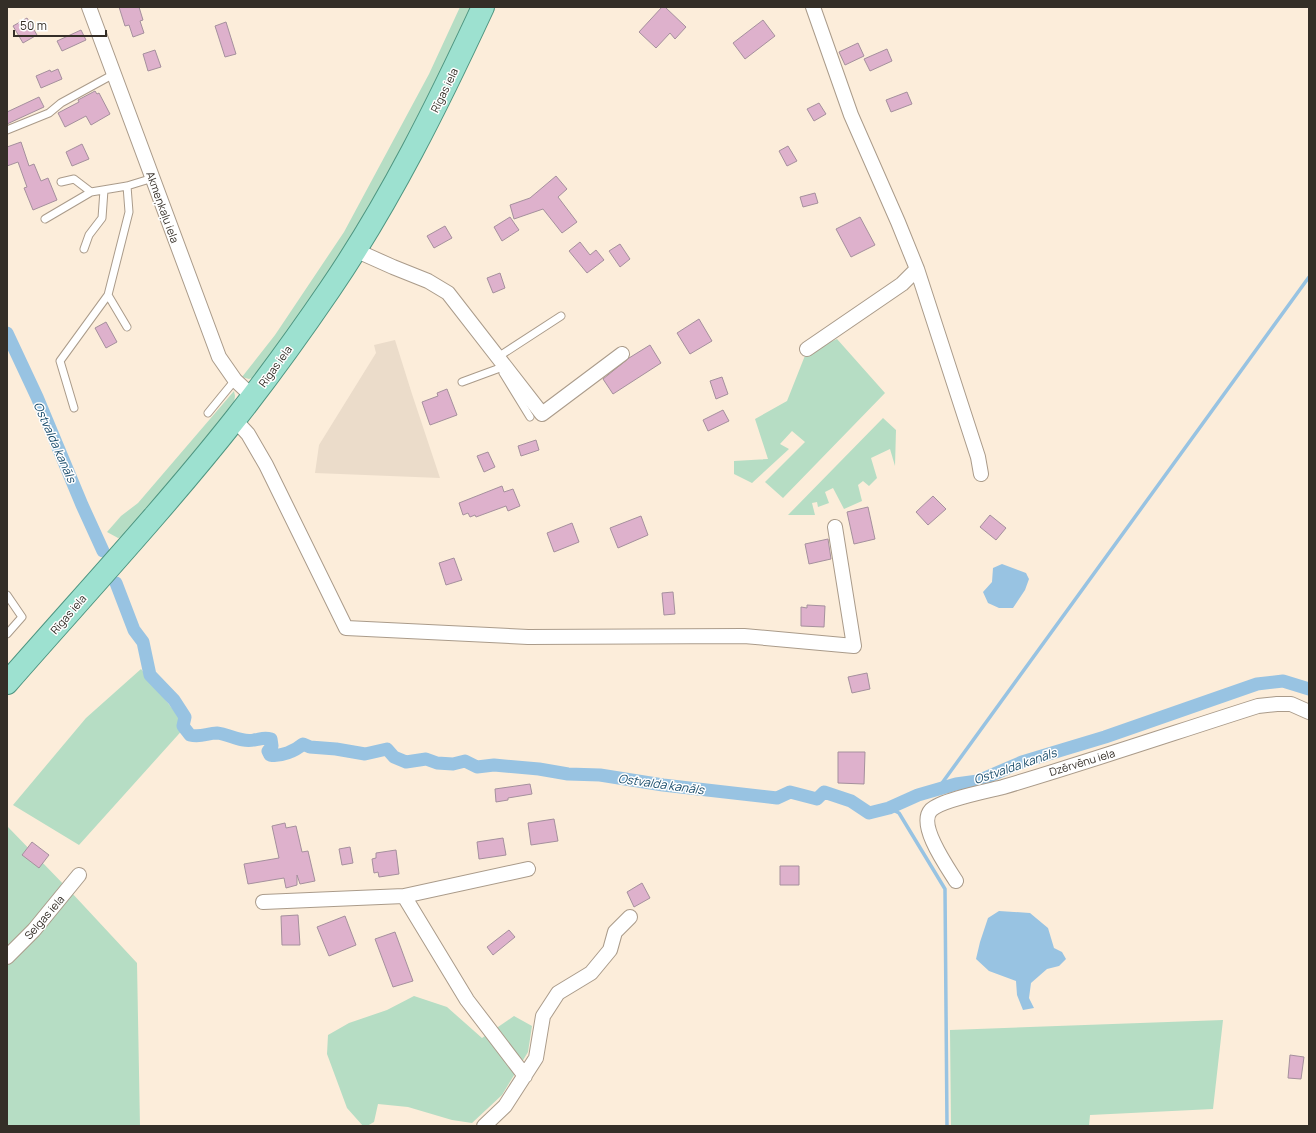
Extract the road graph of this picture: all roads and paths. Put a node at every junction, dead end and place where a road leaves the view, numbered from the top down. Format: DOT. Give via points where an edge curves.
graph roads {
  1 [pos="89,7"];
  2 [pos="483,7"];
  3 [pos="813,7"];
  4 [pos="114,74"];
  5 [pos="7,130"];
  6 [pos="153,178"];
  7 [pos="60,182"];
  8 [pos="127,186"];
  9 [pos="104,190"];
  10 [pos="91,192"];
  11 [pos="45,219"];
  12 [pos="84,249"];
  13 [pos="355,250"];
  14 [pos="917,269"];
  15 [pos="108,295"];
  16 [pos="561,316"];
  17 [pos="127,327"];
  18 [pos="807,349"];
  19 [pos="622,354"];
  20 [pos="499,363"];
  21 [pos="235,380"];
  22 [pos="462,382"];
  23 [pos="252,397"];
  24 [pos="74,408"];
  25 [pos="208,413"];
  26 [pos="530,417"];
  27 [pos="235,420"];
  28 [pos="981,474"];
  29 [pos="835,527"];
  30 [pos="7,595"];
  31 [pos="7,634"];
  32 [pos="7,683"];
  33 [pos="1309,712"];
  34 [pos="528,869"];
  35 [pos="79,875"];
  36 [pos="956,881"];
  37 [pos="404,896"];
  38 [pos="264,902"];
  39 [pos="630,916"];
  40 [pos="7,957"];
  41 [pos="525,1076"];
  42 [pos="484,1126"];
  1 -- 4 [label="street, Akmeņkaļu iela"];
  2 -- 13 [label="main road, Rīgas iela" via="441,97 404,167"];
  3 -- 14 [label="street" via="850,115"];
  4 -- 5 [label="lane" via="61,103 49,113"];
  4 -- 6 [label="street, Akmeņkaļu iela"];
  6 -- 8 [label="lane"];
  6 -- 21 [label="street, Akmeņkaļu iela" via="219,357"];
  7 -- 10 [label="lane" via="74,179"];
  8 -- 9 [label="lane"];
  8 -- 15 [label="lane" via="129,212"];
  9 -- 10 [label="lane"];
  9 -- 12 [label="lane" via="102,218 89,235"];
  10 -- 11 [label="lane"];
  13 -- 20 [label="street" via="428,281 448,293"];
  13 -- 23 [label="main road, Rīgas iela" via="330,290"];
  14 -- 18 [label="street" via="902,284"];
  14 -- 28 [label="street" via="978,457"];
  15 -- 17 [label="lane"];
  15 -- 24 [label="lane" via="60,361"];
  16 -- 20 [label="lane"];
  19 -- 20 [label="street" via="542,414"];
  20 -- 22 [label="lane"];
  20 -- 26 [label="lane"];
  21 -- 23 [label="street, Akmeņkaļu iela"];
  21 -- 25 [label="lane"];
  23 -- 27 [label="main road, Rīgas iela"];
  27 -- 29 [label="street" via="248,434 266,465 346,628 528,636 744,636 854,646"];
  27 -- 32 [label="main road, Rīgas iela"];
  30 -- 31 [label="lane" via="22,618"];
  33 -- 36 [label="street, Dzērvēnu iela" via="1290,704 1258,706 1003,787 944,803 931,810 927,818 928,829"];
  34 -- 37 [label="street"];
  35 -- 40 [label="street, Selgas iela" via="34,930"];
  37 -- 38 [label="street"];
  37 -- 41 [label="street" via="467,1000"];
  39 -- 41 [label="street" via="615,932 610,950 590,973 558,993 543,1016 536,1058"];
  41 -- 42 [label="street" via="505,1106"];
}
